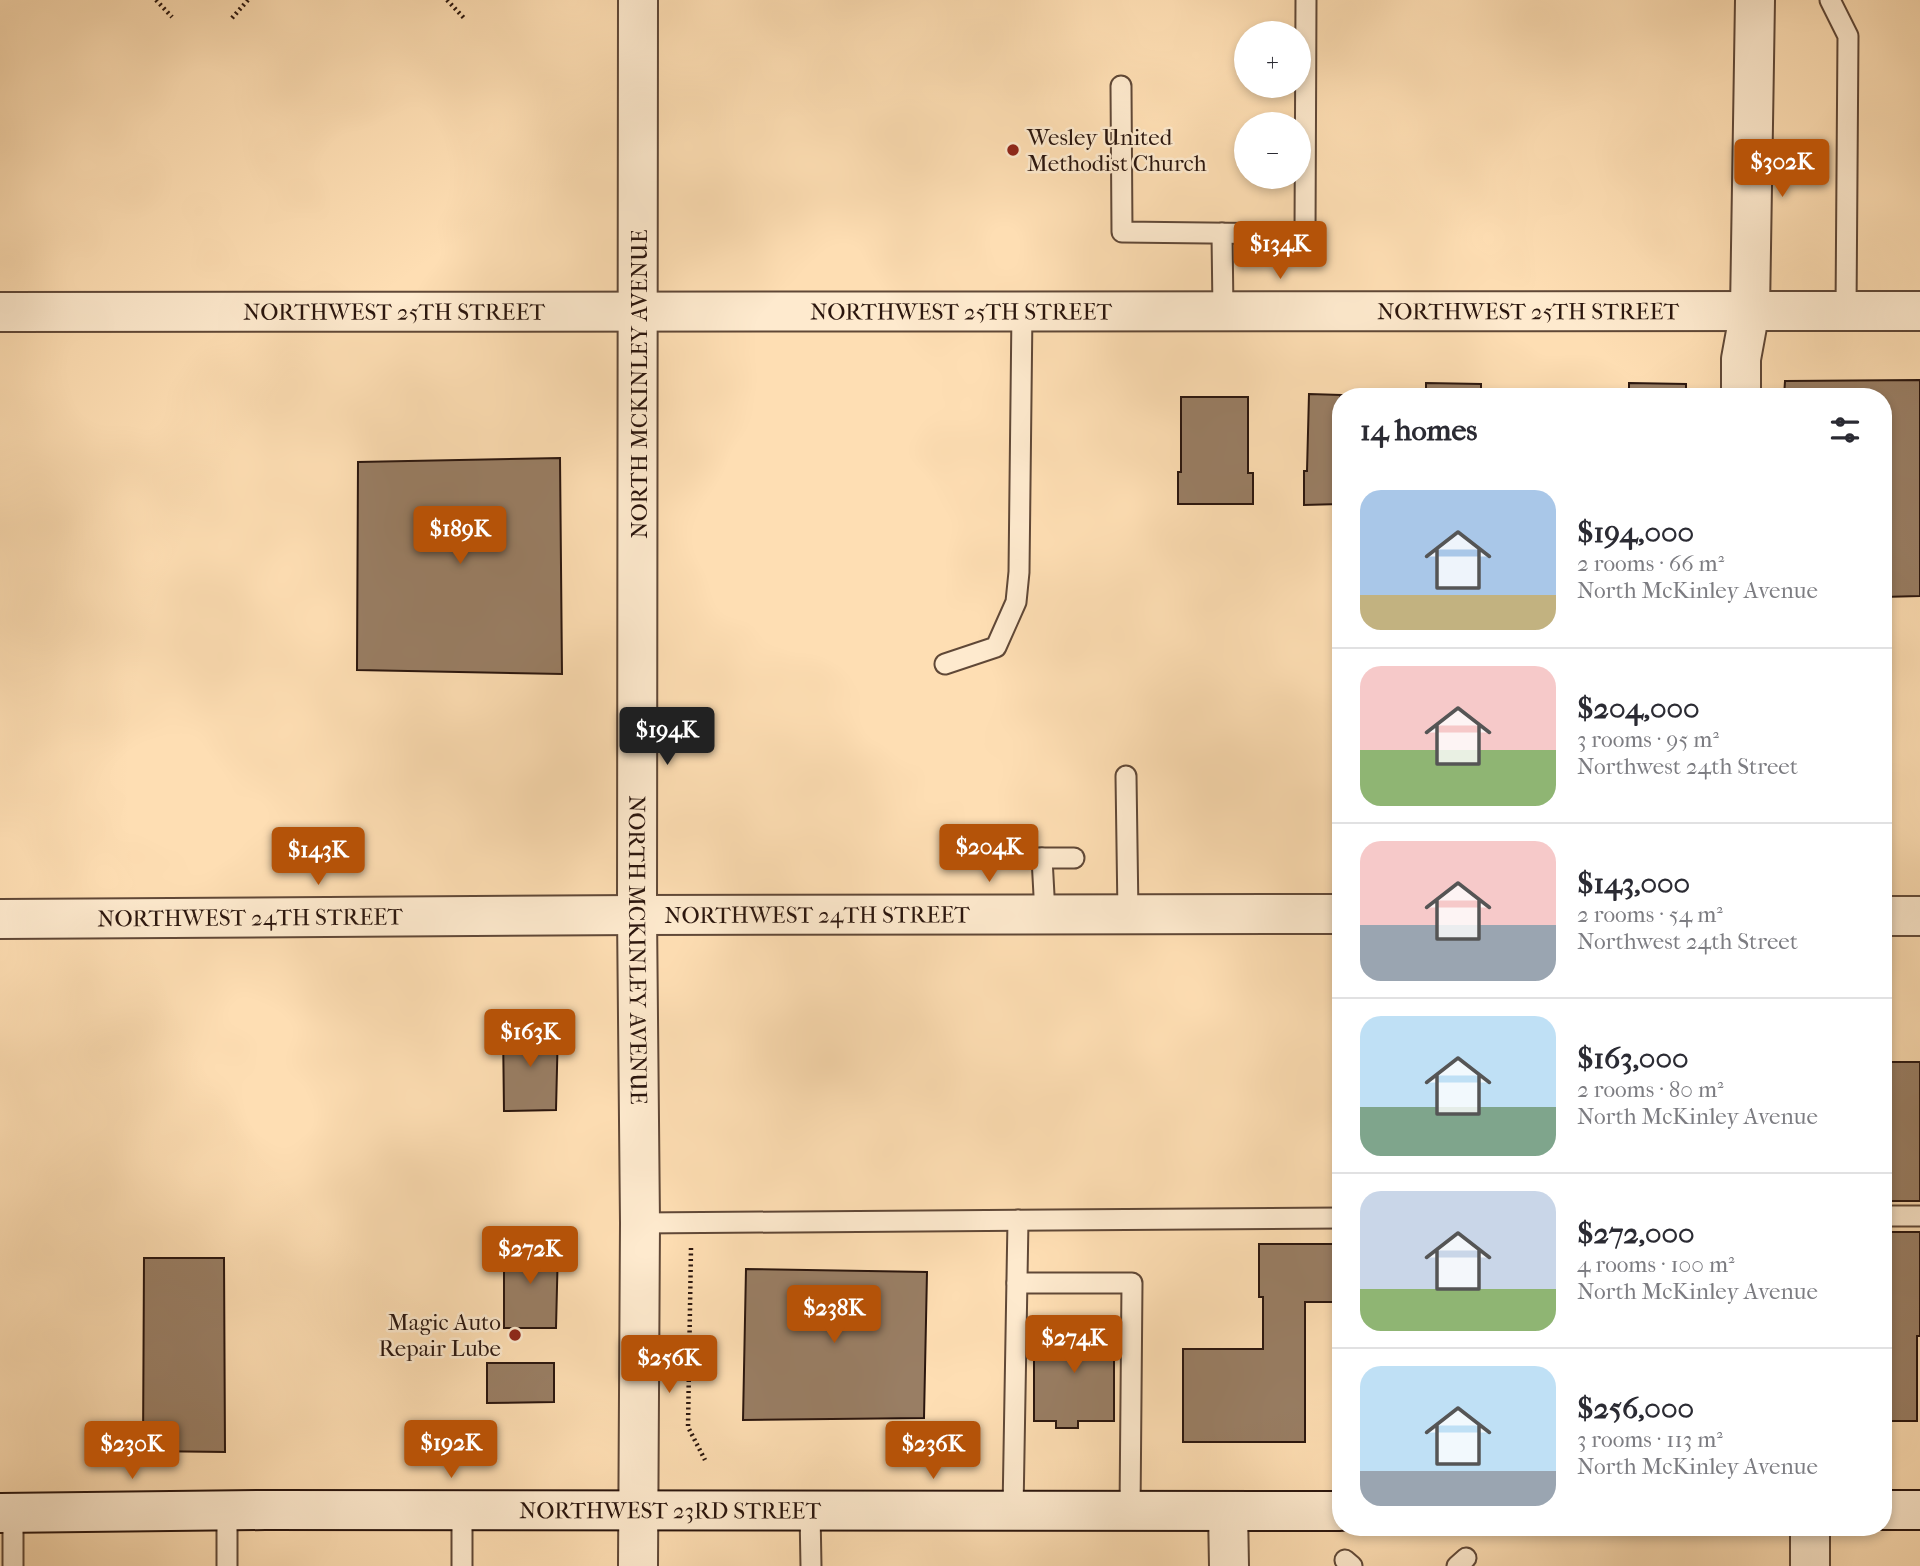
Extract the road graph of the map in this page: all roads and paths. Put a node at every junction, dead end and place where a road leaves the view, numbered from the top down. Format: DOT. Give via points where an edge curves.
graph roads {
  1 [pos="156,0"];
  2 [pos="248,0"];
  3 [pos="447,0"];
  4 [pos="638,0"];
  5 [pos="1306,0"];
  6 [pos="1755,0"];
  7 [pos="1830,0"];
  8 [pos="172,18"];
  9 [pos="232,18"];
  10 [pos="464,18"];
  11 [pos="1121,86"];
  12 [pos="1222,233"];
  13 [pos="1750,310"];
  14 [pos="639,311"];
  15 [pos="1022,311"];
  16 [pos="1223,311"];
  17 [pos="1846,311"];
  18 [pos="1920,311"];
  19 [pos="0,312"];
  20 [pos="1741,388"];
  21 [pos="946,664"];
  22 [pos="1126,776"];
  23 [pos="996,858"];
  24 [pos="1042,858"];
  25 [pos="1074,858"];
  26 [pos="1045,914"];
  27 [pos="1128,914"];
  28 [pos="1332,914"];
  29 [pos="637,915"];
  30 [pos="1892,916"];
  31 [pos="1920,916"];
  32 [pos="0,919"];
  33 [pos="1892,1216"];
  34 [pos="1920,1216"];
  35 [pos="1332,1218"];
  36 [pos="1018,1220"];
  37 [pos="691,1222"];
  38 [pos="640,1223"];
  39 [pos="1017,1283"];
  40 [pos="705,1460"];
  41 [pos="461,1510"];
  42 [pos="638,1510"];
  43 [pos="1892,1510"];
  44 [pos="1920,1510"];
  45 [pos="227,1511"];
  46 [pos="810,1511"];
  47 [pos="1013,1511"];
  48 [pos="1130,1511"];
  49 [pos="1228,1511"];
  50 [pos="1332,1511"];
  51 [pos="6,1513"];
  52 [pos="1810,1536"];
  53 [pos="13,1566"];
  54 [pos="227,1566"];
  55 [pos="462,1566"];
  56 [pos="638,1566"];
  57 [pos="811,1566"];
  58 [pos="1229,1566"];
  59 [pos="1810,1566"];
  1 -- 8 [label="path"];
  2 -- 9 [label="path"];
  3 -- 10 [label="path"];
  4 -- 14 [label="street, NORTH MCKINLEY AVENUE"];
  5 -- 12 [label="lane" via="1305,234"];
  6 -- 13 [label="street"];
  7 -- 17 [label="lane" via="1848,36"];
  11 -- 12 [label="lane" via="1122,232"];
  12 -- 16 [label="lane"];
  13 -- 16 [label="street, NORTHWEST 25TH STREET"];
  13 -- 17 [label="street, NORTHWEST 25TH STREET"];
  13 -- 20 [label="street"];
  14 -- 15 [label="street, NORTHWEST 25TH STREET"];
  14 -- 19 [label="street, NORTHWEST 25TH STREET"];
  14 -- 29 [label="street, NORTH MCKINLEY AVENUE"];
  15 -- 16 [label="street, NORTHWEST 25TH STREET"];
  15 -- 21 [label="lane" via="1016,602 996,647"];
  17 -- 18 [label="street, NORTHWEST 25TH STREET"];
  22 -- 27 [label="lane"];
  23 -- 24 [label="lane"];
  24 -- 25 [label="lane"];
  24 -- 26 [label="lane"];
  26 -- 27 [label="street, NORTHWEST 24TH STREET"];
  26 -- 29 [label="street, NORTHWEST 24TH STREET"];
  27 -- 28 [label="street, NORTHWEST 24TH STREET"];
  29 -- 32 [label="street, NORTHWEST 24TH STREET"];
  29 -- 38 [label="street, NORTH MCKINLEY AVENUE"];
  30 -- 31 [label="street"];
  33 -- 34 [label="lane"];
  35 -- 36 [label="lane"];
  36 -- 37 [label="lane"];
  36 -- 39 [label="lane"];
  37 -- 38 [label="lane"];
  37 -- 40 [label="path" via="688,1427"];
  38 -- 42 [label="street, NORTH MCKINLEY AVENUE"];
  39 -- 47 [label="lane"];
  39 -- 48 [label="lane" via="1132,1283"];
  41 -- 42 [label="street, NORTHWEST 23RD STREET"];
  41 -- 45 [label="street, NORTHWEST 23RD STREET"];
  41 -- 55 [label="lane"];
  42 -- 46 [label="street, NORTHWEST 23RD STREET"];
  42 -- 56 [label="street, NORTH MCKINLEY AVENUE"];
  43 -- 44 [label="street"];
  45 -- 51 [label="street, NORTHWEST 23RD STREET"];
  45 -- 54 [label="lane"];
  46 -- 47 [label="street, NORTHWEST 23RD STREET"];
  46 -- 57 [label="lane"];
  47 -- 48 [label="street, NORTHWEST 23RD STREET"];
  48 -- 49 [label="street, NORTHWEST 23RD STREET"];
  49 -- 50 [label="street, NORTHWEST 23RD STREET"];
  49 -- 58 [label="street"];
  51 -- 53 [label="lane"];
  52 -- 59 [label="street"];
}
